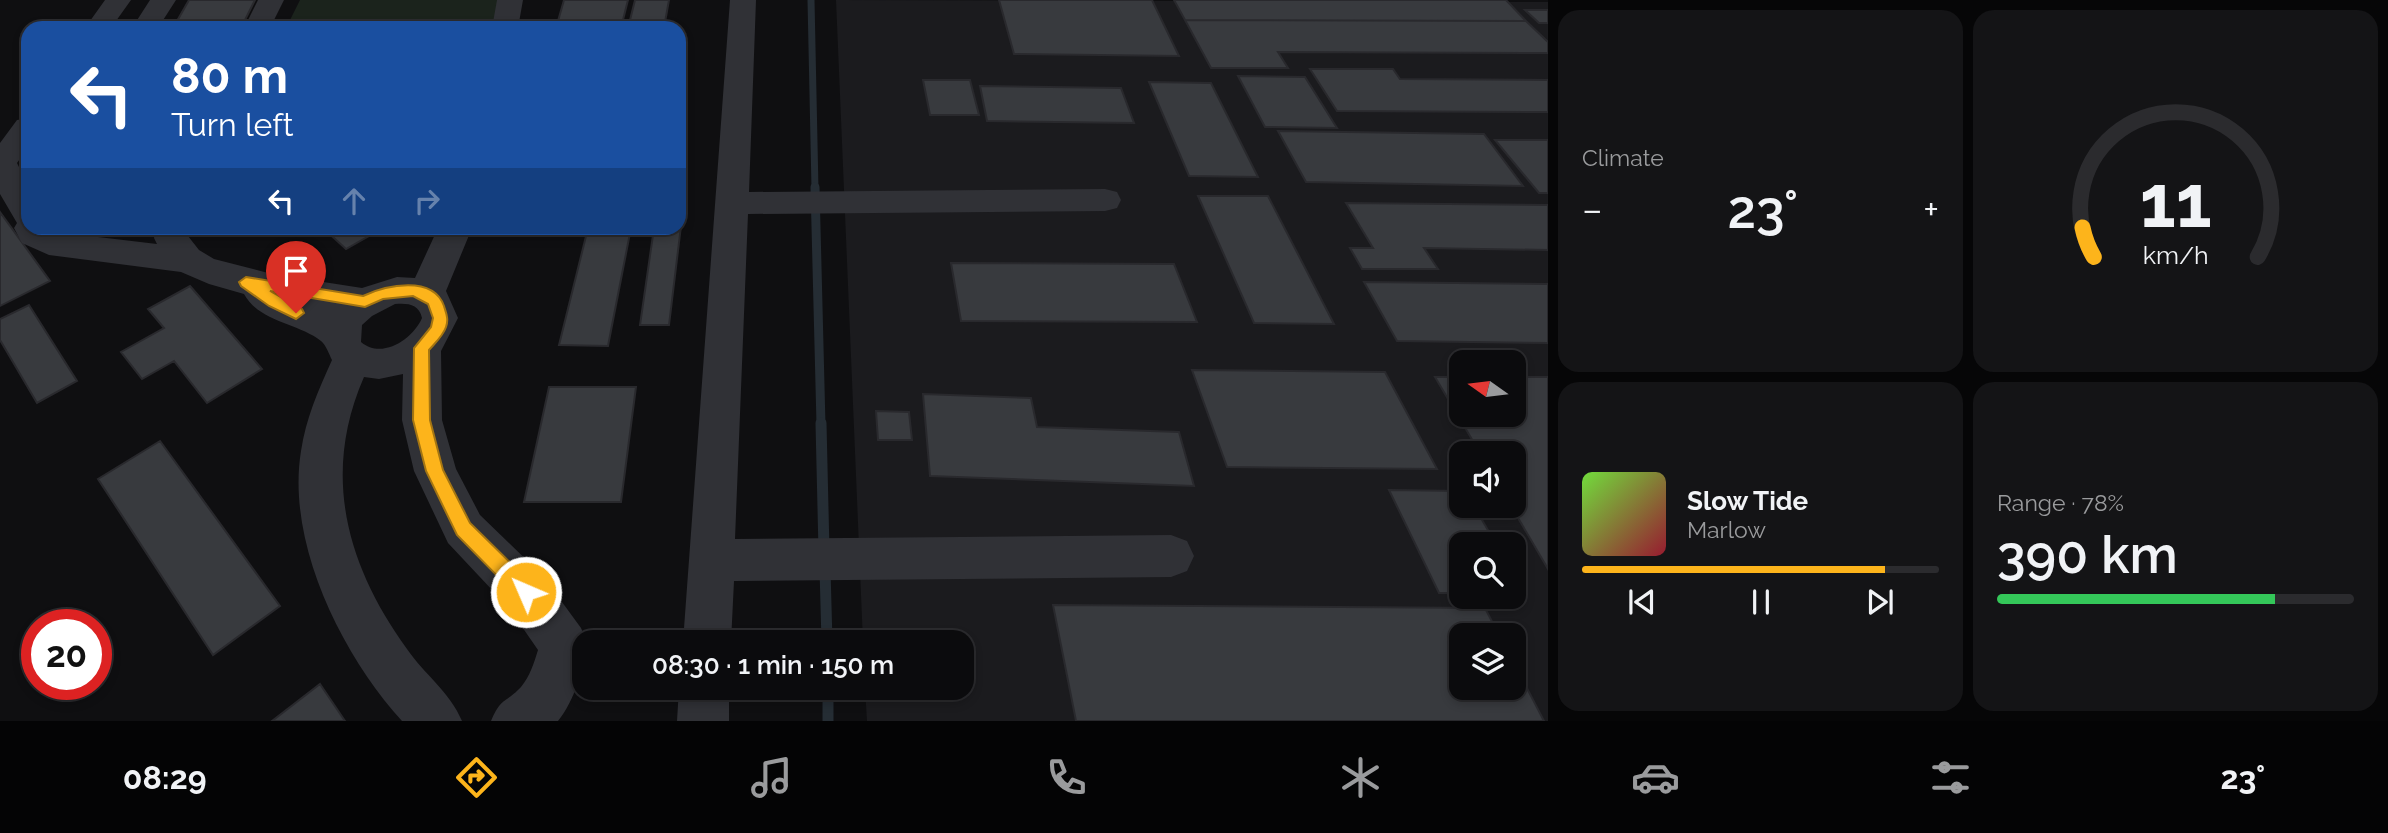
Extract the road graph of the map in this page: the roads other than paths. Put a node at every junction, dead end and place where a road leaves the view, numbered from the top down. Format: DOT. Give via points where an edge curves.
graph roads {
  1 [pos="118,0"];
  2 [pos="163,0"];
  3 [pos="271,0"];
  4 [pos="510,0"];
  5 [pos="743,0"];
  6 [pos="103,21"];
  7 [pos="150,21"];
  8 [pos="260,21"];
  9 [pos="506,21"];
  10 [pos="21,136"];
  11 [pos="0,162"];
  12 [pos="1105,200"];
  13 [pos="732,203"];
  14 [pos="21,204"];
  15 [pos="34,235"];
  16 [pos="171,235"];
  17 [pos="452,235"];
  18 [pos="188,260"];
  19 [pos="246,282"];
  20 [pos="426,295"];
  21 [pos="365,302"];
  22 [pos="347,346"];
  23 [pos="422,348"];
  24 [pos="1171,556"];
  25 [pos="712,560"];
  26 [pos="708,630"];
  27 [pos="704,700"];
  28 [pos="436,721"];
  29 [pos="517,721"];
  30 [pos="703,721"];
  1 -- 6 [label="street"];
  2 -- 7 [label="street"];
  3 -- 8 [label="street"];
  4 -- 9 [label="street"];
  5 -- 13 [label="street"];
  10 -- 11 [label="street"];
  11 -- 14 [label="street"];
  12 -- 13 [label="street"];
  13 -- 25 [label="street"];
  15 -- 18 [label="street" via="49,243"];
  16 -- 18 [label="street"];
  17 -- 20 [label="street"];
  18 -- 19 [label="street"];
  19 -- 21 [label="street"];
  19 -- 22 [label="street"];
  20 -- 21 [label="street" via="397,290"];
  20 -- 23 [label="street" via="439,309 440,318 438,329"];
  21 -- 22 [label="street" via="346,320"];
  22 -- 23 [label="street" via="368,363 386,363"];
  22 -- 28 [label="street" via="320,465 323,521 351,606 390,669"];
  23 -- 29 [label="street" via="422,420 435,471 464,529 526,592 564,645 552,689"];
  24 -- 25 [label="street"];
  25 -- 26 [label="street"];
  27 -- 30 [label="street"];
}
